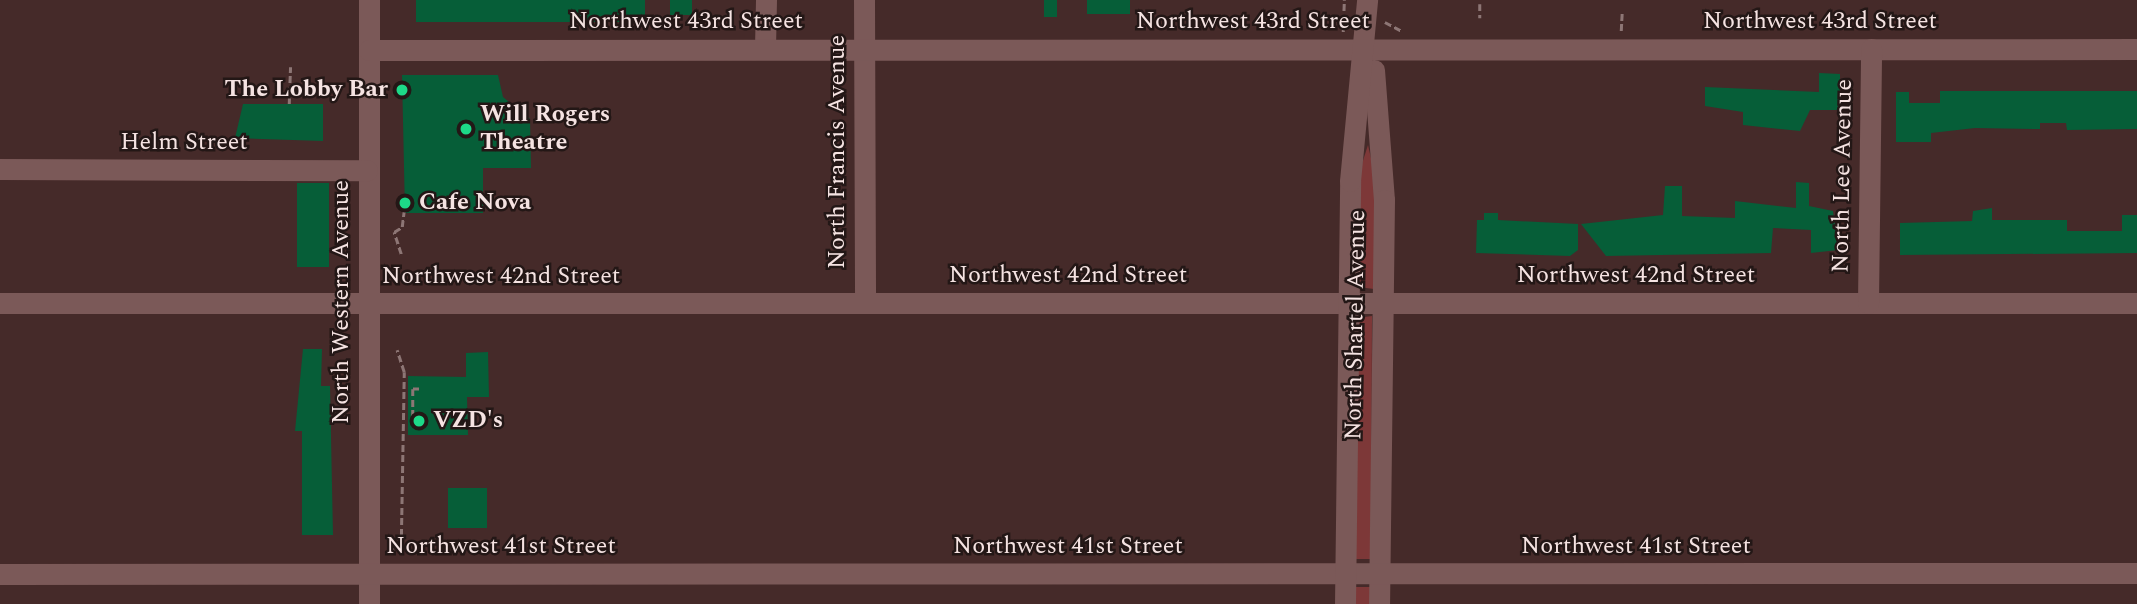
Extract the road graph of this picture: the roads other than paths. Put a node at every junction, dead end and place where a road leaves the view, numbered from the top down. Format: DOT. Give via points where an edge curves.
graph roads {
  1 [pos="369,0"];
  2 [pos="766,0"];
  3 [pos="864,0"];
  4 [pos="1367,0"];
  5 [pos="865,47"];
  6 [pos="765,48"];
  7 [pos="1367,48"];
  8 [pos="1871,49"];
  9 [pos="2137,49"];
  10 [pos="369,50"];
  11 [pos="0,169"];
  12 [pos="367,170"];
  13 [pos="1348,302"];
  14 [pos="1382,302"];
  15 [pos="0,303"];
  16 [pos="368,303"];
  17 [pos="865,303"];
  18 [pos="1868,303"];
  19 [pos="2137,303"];
  20 [pos="1345,573"];
  21 [pos="1380,573"];
  22 [pos="2137,573"];
  23 [pos="0,574"];
  24 [pos="369,574"];
  25 [pos="369,604"];
  26 [pos="1345,604"];
  27 [pos="1380,604"];
  1 -- 10 [label="street, North Western Avenue"];
  2 -- 6 [label="street"];
  3 -- 5 [label="street, North Francis Avenue"];
  4 -- 7 [label="street, North Shartel Avenue"];
  5 -- 6 [label="street, Northwest 43rd Street"];
  5 -- 7 [label="street, Northwest 43rd Street"];
  5 -- 17 [label="street, North Francis Avenue"];
  6 -- 10 [label="street, Northwest 43rd Street"];
  7 -- 8 [label="street, Northwest 43rd Street"];
  7 -- 13 [label="street, North Shartel Avenue" via="1350,181"];
  7 -- 14 [label="street, North Shartel Avenue" via="1375,71 1383,171"];
  8 -- 9 [label="street, Northwest 43rd Street"];
  8 -- 18 [label="street, North Lee Avenue"];
  10 -- 12 [label="street, North Western Avenue"];
  11 -- 12 [label="street, Helm Street"];
  12 -- 16 [label="street, North Western Avenue"];
  13 -- 14 [label="street, Northwest 42nd Street"];
  13 -- 17 [label="street, Northwest 42nd Street"];
  13 -- 20 [label="street, North Shartel Avenue"];
  14 -- 18 [label="street, Northwest 42nd Street"];
  14 -- 21 [label="street, North Shartel Avenue"];
  15 -- 16 [label="street, Northwest 42nd Street"];
  16 -- 17 [label="street, Northwest 42nd Street"];
  16 -- 24 [label="street, North Western Avenue"];
  18 -- 19 [label="street, Northwest 42nd Street"];
  20 -- 21 [label="street, Northwest 41st Street"];
  20 -- 24 [label="street, Northwest 41st Street"];
  20 -- 26 [label="street, North Shartel Avenue"];
  21 -- 22 [label="street, Northwest 41st Street"];
  21 -- 27 [label="street, North Shartel Avenue"];
  23 -- 24 [label="street, Northwest 41st Street"];
  24 -- 25 [label="street, North Western Avenue"];
}
